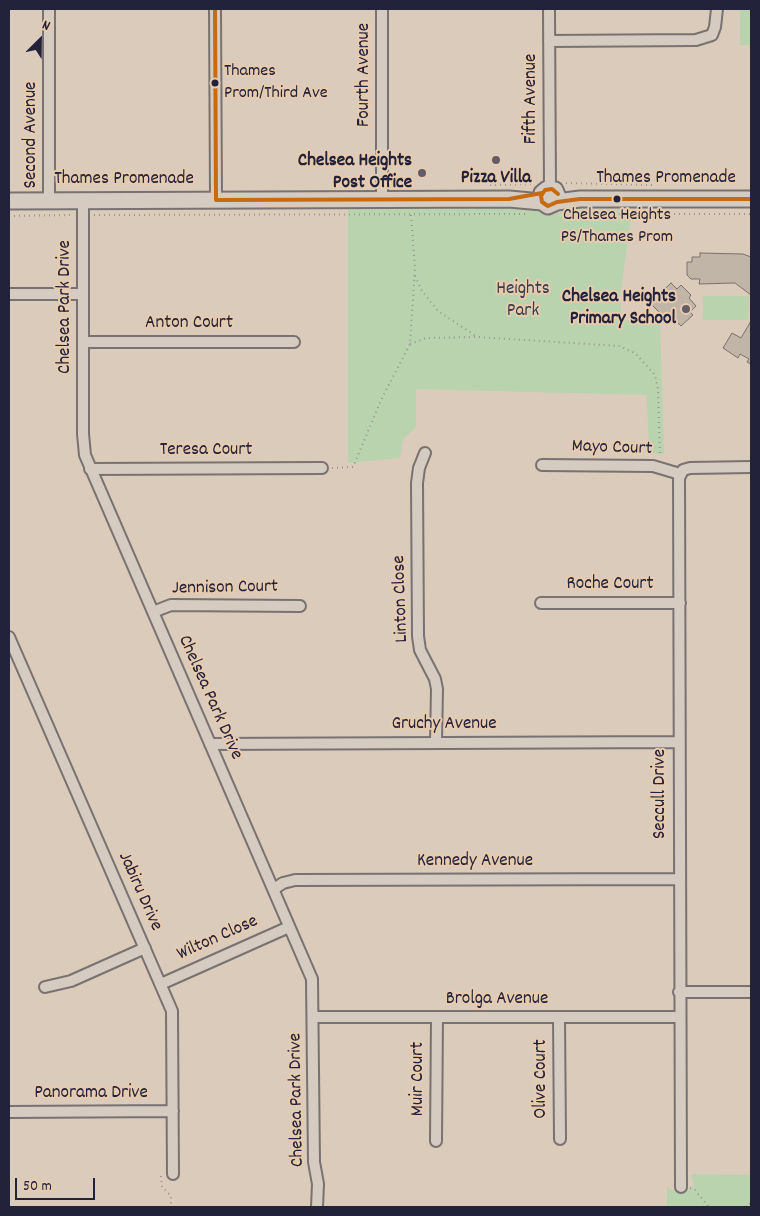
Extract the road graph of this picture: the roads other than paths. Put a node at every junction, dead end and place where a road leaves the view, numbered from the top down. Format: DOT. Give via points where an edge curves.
graph roads {
  1 [pos="49,9"];
  2 [pos="215,9"];
  3 [pos="382,9"];
  4 [pos="549,9"];
  5 [pos="717,9"];
  6 [pos="549,41"];
  7 [pos="549,198"];
  8 [pos="751,199"];
  9 [pos="216,200"];
  10 [pos="382,200"];
  11 [pos="9,201"];
  12 [pos="49,201"];
  13 [pos="83,208"];
  14 [pos="9,294"];
  15 [pos="83,294"];
  16 [pos="83,342"];
  17 [pos="294,342"];
  18 [pos="425,453"];
  19 [pos="542,465"];
  20 [pos="751,467"];
  21 [pos="322,468"];
  22 [pos="90,469"];
  23 [pos="680,474"];
  24 [pos="680,602"];
  25 [pos="541,603"];
  26 [pos="300,606"];
  27 [pos="153,612"];
  28 [pos="9,637"];
  29 [pos="436,742"];
  30 [pos="679,742"];
  31 [pos="210,744"];
  32 [pos="679,879"];
  33 [pos="274,889"];
  34 [pos="290,926"];
  35 [pos="145,948"];
  36 [pos="160,984"];
  37 [pos="45,987"];
  38 [pos="680,992"];
  39 [pos="751,992"];
  40 [pos="314,1017"];
  41 [pos="680,1017"];
  42 [pos="437,1018"];
  43 [pos="559,1018"];
  44 [pos="173,1111"];
  45 [pos="9,1112"];
  46 [pos="560,1139"];
  47 [pos="436,1141"];
  48 [pos="173,1174"];
  49 [pos="681,1188"];
  50 [pos="317,1207"];
  1 -- 12 [label="street, Second Avenue"];
  2 -- 9 [label="street"];
  3 -- 10 [label="street, Fourth Avenue"];
  4 -- 6 [label="street, Fifth Avenue"];
  5 -- 6 [label="street" via="716,27 712,34 696,40"];
  6 -- 7 [label="street, Fifth Avenue"];
  7 -- 8 [label="main road, Thames Promenade"];
  7 -- 10 [label="main road, Thames Promenade" via="410,208"];
  9 -- 10 [label="main road, Thames Promenade"];
  9 -- 13 [label="main road, Thames Promenade"];
  11 -- 12 [label="main road, Thames Promenade"];
  12 -- 13 [label="main road, Thames Promenade"];
  13 -- 15 [label="street, Chelsea Park Drive"];
  14 -- 15 [label="street"];
  15 -- 16 [label="street, Chelsea Park Drive"];
  16 -- 17 [label="street, Anton Court"];
  16 -- 22 [label="street, Chelsea Park Drive" via="83,434"];
  18 -- 29 [label="street, Linton Close" via="418,483 418,636 420,650 437,689"];
  19 -- 23 [label="street, Mayo Court" via="653,466"];
  20 -- 23 [label="street" via="699,467"];
  21 -- 22 [label="street, Teresa Court"];
  22 -- 27 [label="street, Chelsea Park Drive"];
  23 -- 24 [label="street, Seccull Drive"];
  24 -- 25 [label="street, Roche Court"];
  24 -- 30 [label="street, Seccull Drive"];
  26 -- 27 [label="street, Jennison Court" via="171,605"];
  27 -- 31 [label="street, Chelsea Park Drive"];
  28 -- 35 [label="street, Jabiru Drive"];
  29 -- 30 [label="street, Gruchy Avenue"];
  29 -- 31 [label="street, Gruchy Avenue"];
  30 -- 32 [label="street, Seccull Drive"];
  31 -- 33 [label="street, Chelsea Park Drive"];
  32 -- 33 [label="street, Kennedy Avenue" via="295,880"];
  32 -- 38 [label="street, Seccull Drive"];
  33 -- 34 [label="street, Chelsea Park Drive"];
  34 -- 36 [label="street, Wilton Close"];
  34 -- 40 [label="street, Chelsea Park Drive" via="312,979"];
  35 -- 36 [label="street, Jabiru Drive"];
  35 -- 37 [label="street" via="71,981"];
  36 -- 44 [label="street, Jabiru Drive" via="172,1011"];
  38 -- 39 [label="street"];
  38 -- 41 [label="street, Seccull Drive"];
  40 -- 42 [label="street, Brolga Avenue"];
  40 -- 50 [label="street, Chelsea Park Drive"];
  41 -- 43 [label="street, Brolga Avenue"];
  41 -- 49 [label="street, Seccull Drive"];
  42 -- 43 [label="street, Brolga Avenue"];
  42 -- 47 [label="street, Muir Court"];
  43 -- 46 [label="street, Olive Court"];
  44 -- 45 [label="street, Panorama Drive"];
  44 -- 48 [label="street, Jabiru Drive"];
}
